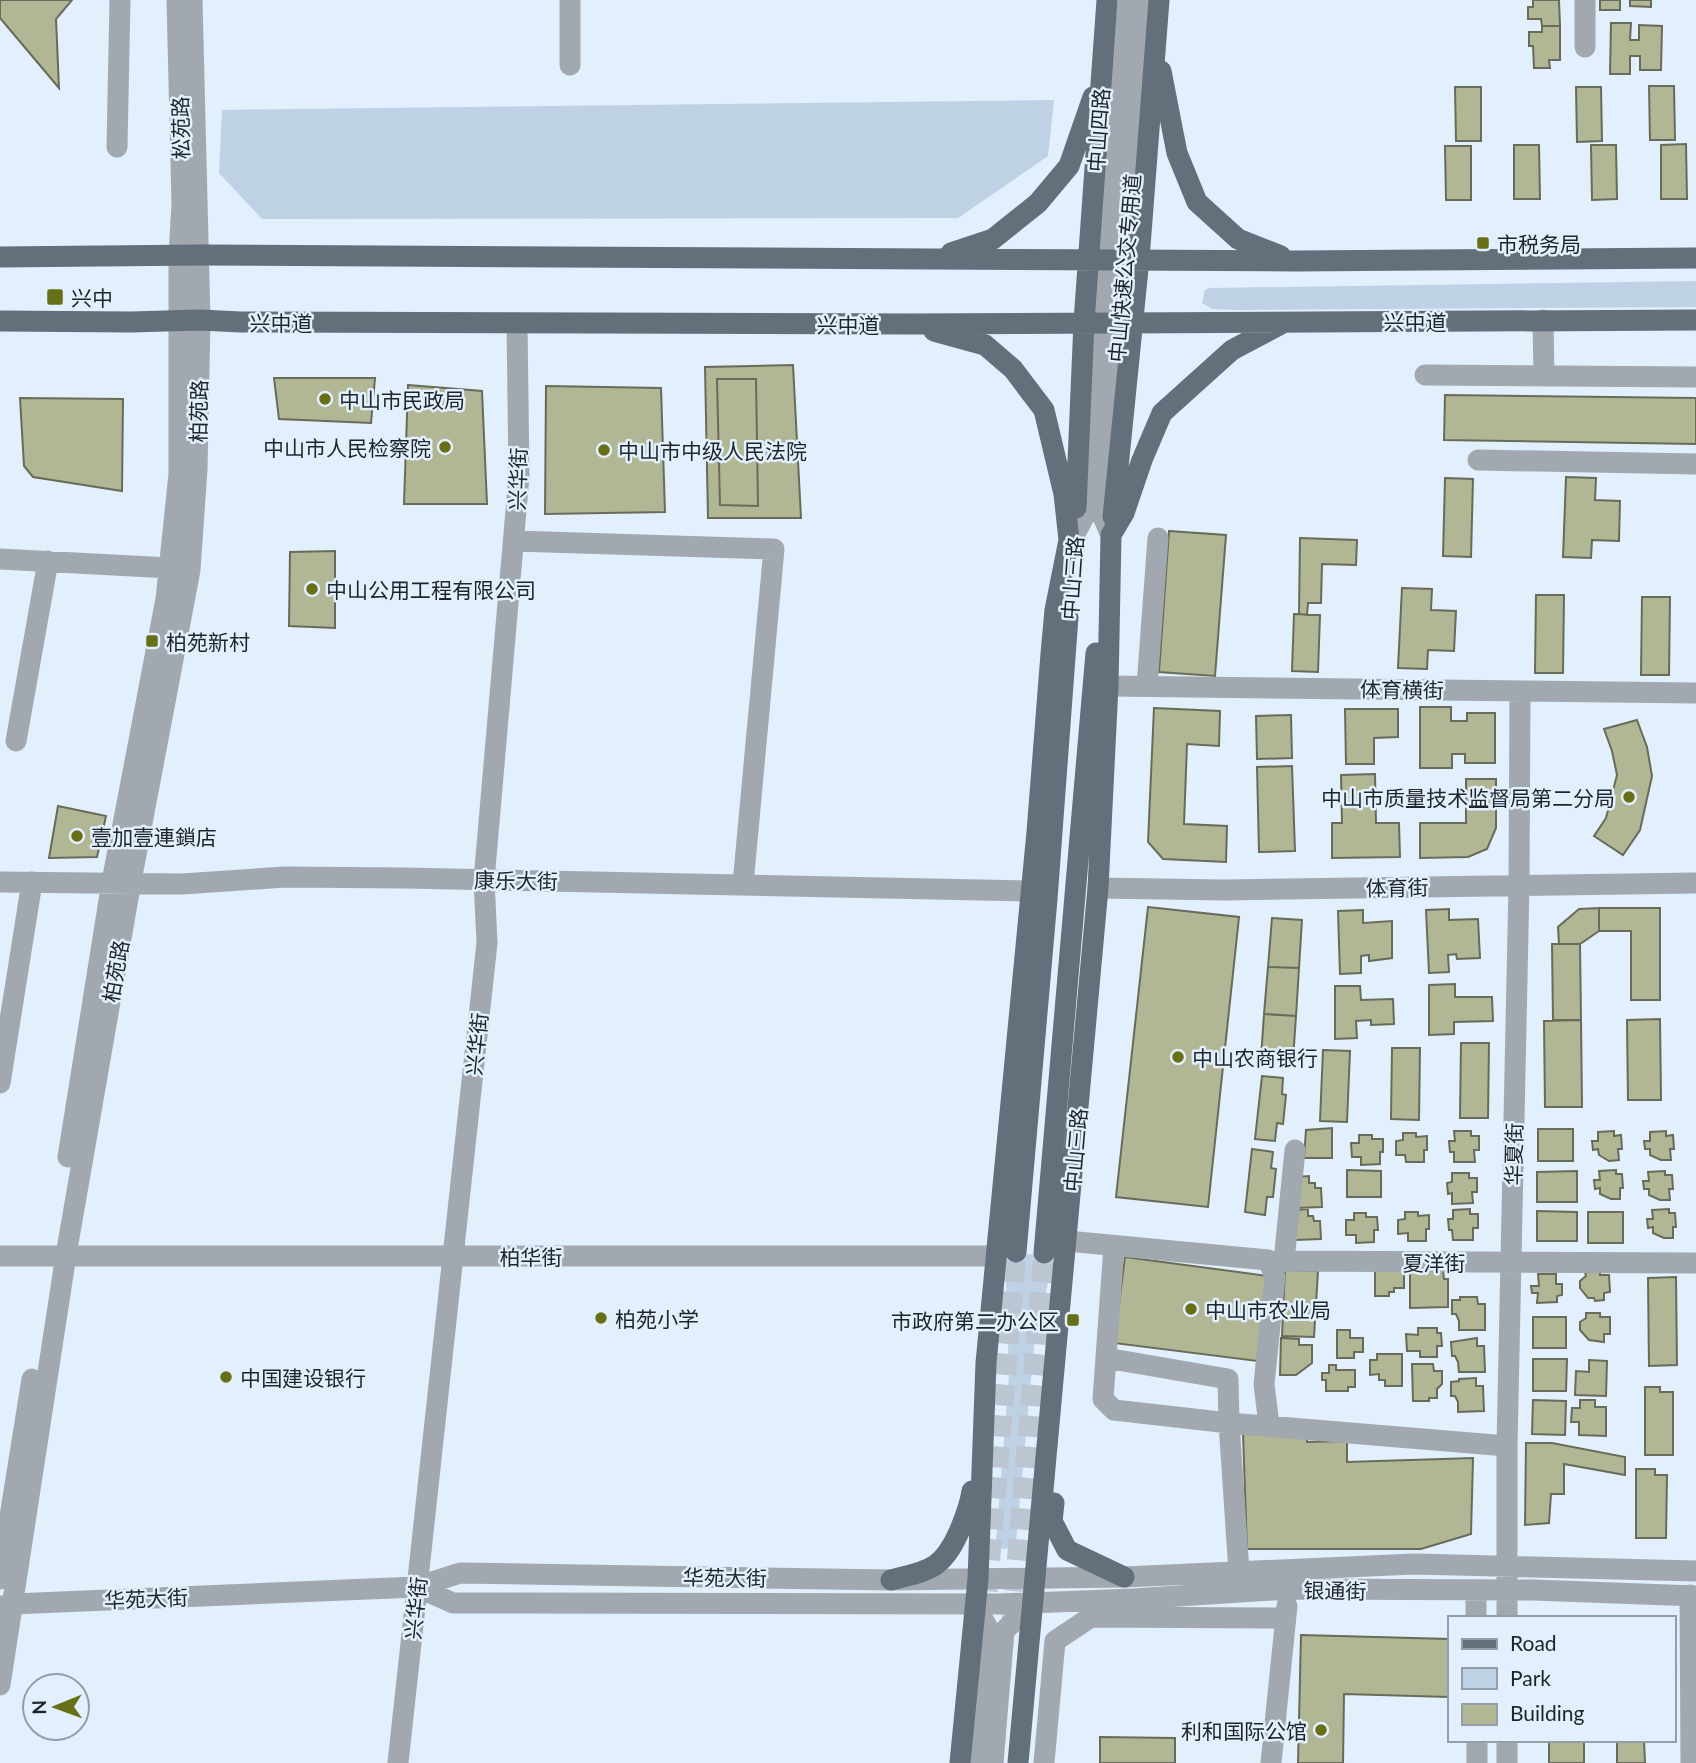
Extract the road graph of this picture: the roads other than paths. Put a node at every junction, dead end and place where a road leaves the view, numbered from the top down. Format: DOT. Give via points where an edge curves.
graph roads {
  1 [pos="120,0"];
  2 [pos="177,0"];
  3 [pos="192,0"];
  4 [pos="570,0"];
  5 [pos="1107,0"];
  6 [pos="1128,0"];
  7 [pos="1147,0"];
  8 [pos="1159,0"];
  9 [pos="1585,0"];
  10 [pos="1156,45"];
  11 [pos="1585,47"];
  12 [pos="570,65"];
  13 [pos="1102,69"];
  14 [pos="117,147"];
  15 [pos="190,255"];
  16 [pos="0,257"];
  17 [pos="1696,258"];
  18 [pos="933,259"];
  19 [pos="1115,259"];
  20 [pos="1296,261"];
  21 [pos="190,320"];
  22 [pos="1543,320"];
  23 [pos="1696,320"];
  24 [pos="0,321"];
  25 [pos="1287,321"];
  26 [pos="1109,322"];
  27 [pos="517,323"];
  28 [pos="912,324"];
  29 [pos="1425,374"];
  30 [pos="1544,376"];
  31 [pos="1696,377"];
  32 [pos="1478,460"];
  33 [pos="1696,464"];
  34 [pos="1111,535"];
  35 [pos="1072,537"];
  36 [pos="1158,538"];
  37 [pos="514,541"];
  38 [pos="0,559"];
  39 [pos="48,561"];
  40 [pos="170,568"];
  41 [pos="1108,686"];
  42 [pos="1147,687"];
  43 [pos="1520,691"];
  44 [pos="1696,693"];
  45 [pos="16,741"];
  46 [pos="484,880"];
  47 [pos="122,881"];
  48 [pos="0,882"];
  49 [pos="32,882"];
  50 [pos="1696,883"];
  51 [pos="743,884"];
  52 [pos="1519,885"];
  53 [pos="1098,888"];
  54 [pos="1031,891"];
  55 [pos="3,1047"];
  56 [pos="0,1083"];
  57 [pos="1295,1150"];
  58 [pos="1068,1241"];
  59 [pos="1114,1246"];
  60 [pos="1044,1253"];
  61 [pos="1006,1254"];
  62 [pos="59,1255"];
  63 [pos="0,1256"];
  64 [pos="453,1256"];
  65 [pos="1511,1262"];
  66 [pos="1696,1263"];
  67 [pos="1106,1358"];
  68 [pos="986,1363"];
  69 [pos="1056,1369"];
  70 [pos="1227,1379"];
  71 [pos="1264,1384"];
  72 [pos="1229,1423"];
  73 [pos="1269,1425"];
  74 [pos="1507,1446"];
  75 [pos="1507,1566"];
  76 [pos="1696,1570"];
  77 [pos="1239,1572"];
  78 [pos="1035,1577"];
  79 [pos="1124,1577"];
  80 [pos="0,1579"];
  81 [pos="978,1579"];
  82 [pos="1291,1579"];
  83 [pos="891,1580"];
  84 [pos="418,1587"];
  85 [pos="1476,1591"];
  86 [pos="1508,1591"];
  87 [pos="1693,1596"];
  88 [pos="974,1603"];
  89 [pos="1032,1603"];
  90 [pos="7,1605"];
  91 [pos="1476,1616"];
  92 [pos="1507,1616"];
  93 [pos="1285,1618"];
  94 [pos="1682,1680"];
  95 [pos="0,1685"];
  96 [pos="1477,1742"];
  97 [pos="1507,1742"];
  98 [pos="398,1763"];
  99 [pos="960,1763"];
  100 [pos="976,1763"];
  101 [pos="993,1763"];
  102 [pos="1018,1763"];
  103 [pos="1044,1763"];
  104 [pos="1271,1763"];
  105 [pos="1477,1763"];
  106 [pos="1507,1763"];
  107 [pos="1691,1763"];
  1 -- 14 [label="street"];
  2 -- 15 [label="street, 松苑路" via="182,204"];
  3 -- 15 [label="street, 松苑路"];
  4 -- 12 [label="street"];
  5 -- 13 [label="main road, 中山四路"];
  6 -- 19 [label="street, 中山快速公交专用道"];
  7 -- 19 [label="street, 中山快速公交专用道"];
  8 -- 10 [label="main road"];
  9 -- 11 [label="street"];
  10 -- 19 [label="main road"];
  10 -- 20 [label="main road" via="1177,153 1197,202 1238,239"];
  13 -- 18 [label="main road" via="1069,166 1038,203 993,239"];
  13 -- 19 [label="main road, 中山四路"];
  15 -- 16 [label="main road"];
  15 -- 18 [label="main road"];
  15 -- 21 [label="street, 柏苑路"];
  17 -- 20 [label="main road"];
  18 -- 19 [label="main road"];
  19 -- 20 [label="main road"];
  19 -- 26 [label="main road"];
  19 -- 26 [label="main road, 中山三路"];
  21 -- 24 [label="main road, 兴中道"];
  21 -- 27 [label="main road, 兴中道"];
  21 -- 40 [label="street, 柏苑路"];
  21 -- 47 [label="street, 柏苑路" via="197,469 190,570"];
  22 -- 23 [label="main road, 兴中道"];
  22 -- 25 [label="main road, 兴中道"];
  22 -- 30 [label="street"];
  25 -- 26 [label="main road, 兴中道"];
  25 -- 34 [label="main road" via="1232,350 1162,413 1124,513"];
  26 -- 28 [label="main road, 兴中道"];
  26 -- 34 [label="main road, 中山三路"];
  26 -- 35 [label="main road, 中山三路" via="1083,373"];
  27 -- 28 [label="main road, 兴中道"];
  27 -- 37 [label="street, 兴华街" via="519,476"];
  28 -- 35 [label="main road" via="985,345 1013,369 1044,410"];
  29 -- 30 [label="street"];
  30 -- 31 [label="street"];
  32 -- 33 [label="street"];
  34 -- 41 [label="main road, 中山三路"];
  34 -- 60 [label="main road, 中山三路" via="1097,647"];
  35 -- 54 [label="main road, 中山三路" via="1055,610"];
  35 -- 61 [label="main road, 中山三路"];
  36 -- 42 [label="street"];
  37 -- 46 [label="street, 兴华街"];
  37 -- 51 [label="street" via="774,549"];
  38 -- 39 [label="street"];
  39 -- 40 [label="street"];
  39 -- 45 [label="street"];
  40 -- 47 [label="street, 柏苑路"];
  41 -- 42 [label="street, 体育横街"];
  41 -- 53 [label="main road, 中山三路"];
  42 -- 43 [label="street, 体育横街"];
  43 -- 44 [label="street, 体育横街"];
  43 -- 52 [label="street, 华夏街"];
  46 -- 47 [label="street, 康乐大街" via="285,877 182,884"];
  46 -- 51 [label="street, 康乐大街"];
  46 -- 64 [label="street, 兴华街" via="487,943"];
  47 -- 49 [label="street, 康乐大街"];
  47 -- 62 [label="street, 柏苑路"];
  48 -- 49 [label="street, 康乐大街"];
  49 -- 55 [label="street"];
  50 -- 52 [label="street, 体育街"];
  51 -- 54 [label="street, 康乐大街"];
  52 -- 53 [label="street, 体育街"];
  52 -- 65 [label="street, 华夏街"];
  53 -- 58 [label="main road, 中山三路"];
  54 -- 61 [label="main road, 中山三路"];
  55 -- 56 [label="street"];
  57 -- 65 [label="street, 夏洋街" via="1284,1261"];
  58 -- 59 [label="street"];
  58 -- 69 [label="main road, 中山三路"];
  59 -- 67 [label="street"];
  59 -- 71 [label="street" via="1268,1260 1275,1277"];
  61 -- 64 [label="street, 柏华街"];
  61 -- 68 [label="main road, 中山三路"];
  62 -- 63 [label="street, 柏华街"];
  62 -- 64 [label="street, 柏华街"];
  62 -- 80 [label="street, 柏苑路"];
  62 -- 90 [label="street, 柏苑路"];
  64 -- 84 [label="street, 兴华街"];
  65 -- 66 [label="street, 夏洋街"];
  65 -- 74 [label="street, 华夏街"];
  67 -- 70 [label="street"];
  67 -- 72 [label="street" via="1103,1399 1114,1410"];
  68 -- 81 [label="main road, 中山三路"];
  68 -- 83 [label="main road" via="965,1519 949,1555 931,1568"];
  69 -- 78 [label="main road, 中山三路"];
  69 -- 79 [label="main road" via="1060,1441 1052,1521 1067,1550"];
  70 -- 71 [label="street"];
  70 -- 72 [label="street"];
  71 -- 73 [label="street"];
  72 -- 73 [label="street"];
  72 -- 77 [label="street"];
  73 -- 74 [label="street"];
  74 -- 75 [label="street, 华夏街"];
  75 -- 76 [label="street"];
  75 -- 82 [label="street" via="1414,1564"];
  75 -- 86 [label="street, 华夏街"];
  77 -- 79 [label="street, 华苑大街"];
  77 -- 82 [label="street, 华苑大街"];
  78 -- 79 [label="street, 华苑大街"];
  78 -- 81 [label="street, 华苑大街"];
  78 -- 89 [label="main road, 中山三路"];
  81 -- 83 [label="street, 华苑大街"];
  81 -- 88 [label="main road, 中山三路"];
  82 -- 85 [label="street, 银通街"];
  82 -- 89 [label="street, 银通街" via="1133,1600"];
  82 -- 93 [label="street"];
  83 -- 84 [label="street, 华苑大街" via="460,1573"];
  84 -- 88 [label="street, 华苑大街" via="453,1604"];
  84 -- 90 [label="street, 华苑大街"];
  84 -- 98 [label="street, 兴华街"];
  85 -- 86 [label="street, 银通街"];
  85 -- 91 [label="street"];
  86 -- 87 [label="street, 银通街"];
  86 -- 92 [label="street, 华夏街"];
  87 -- 94 [label="street"];
  88 -- 89 [label="street, 银通街"];
  88 -- 99 [label="main road, 中山三路"];
  88 -- 100 [label="street" via="989,1630"];
  89 -- 101 [label="street" via="1004,1630"];
  89 -- 102 [label="main road, 中山三路"];
  90 -- 95 [label="street, 柏苑路"];
  93 -- 103 [label="street" via="1091,1617 1055,1641"];
  93 -- 104 [label="street"];
  94 -- 107 [label="street"];
  96 -- 105 [label="street"];
  97 -- 106 [label="street"];
}
